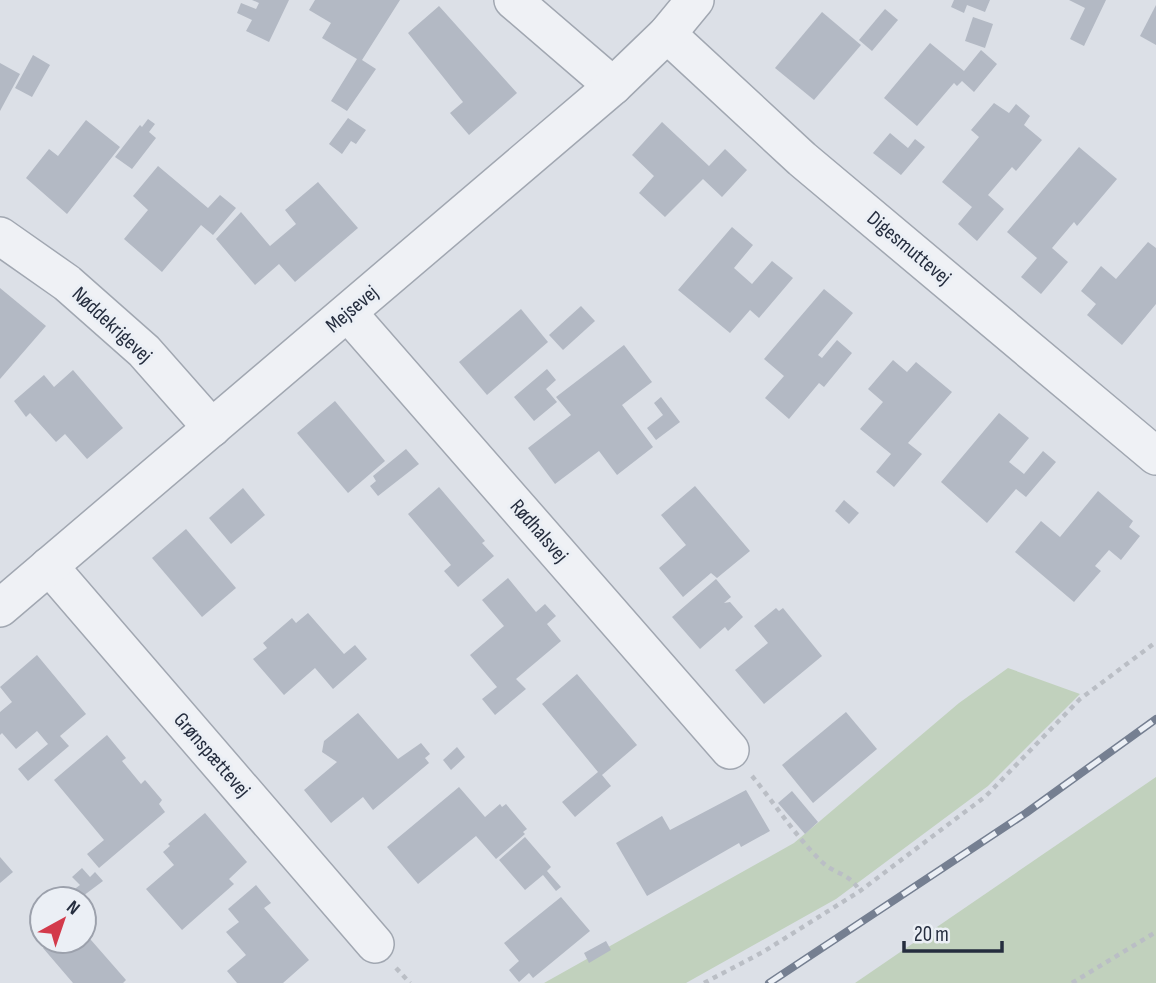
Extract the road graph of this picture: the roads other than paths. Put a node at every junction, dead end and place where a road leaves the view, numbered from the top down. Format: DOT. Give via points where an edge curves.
graph roads {
  1 [pos="513,0"];
  2 [pos="695,0"];
  3 [pos="667,34"];
  4 [pos="612,86"];
  5 [pos="0,236"];
  6 [pos="348,313"];
  7 [pos="212,428"];
  8 [pos="1156,456"];
  9 [pos="49,566"];
  10 [pos="0,608"];
  11 [pos="730,750"];
  12 [pos="375,944"];
  1 -- 4 [label="street"];
  2 -- 3 [label="street, Mejsevej"];
  3 -- 4 [label="street, Mejsevej"];
  3 -- 8 [label="street, Digesmuttevej" via="802,159"];
  4 -- 6 [label="street, Mejsevej"];
  5 -- 7 [label="street, Nøddekrigevej" via="67,283 144,351"];
  6 -- 7 [label="street, Mejsevej"];
  6 -- 11 [label="street, Rødhalsvej"];
  7 -- 9 [label="street, Mejsevej"];
  9 -- 10 [label="street, Mejsevej"];
  9 -- 12 [label="street, Grønspættevej"];
}
